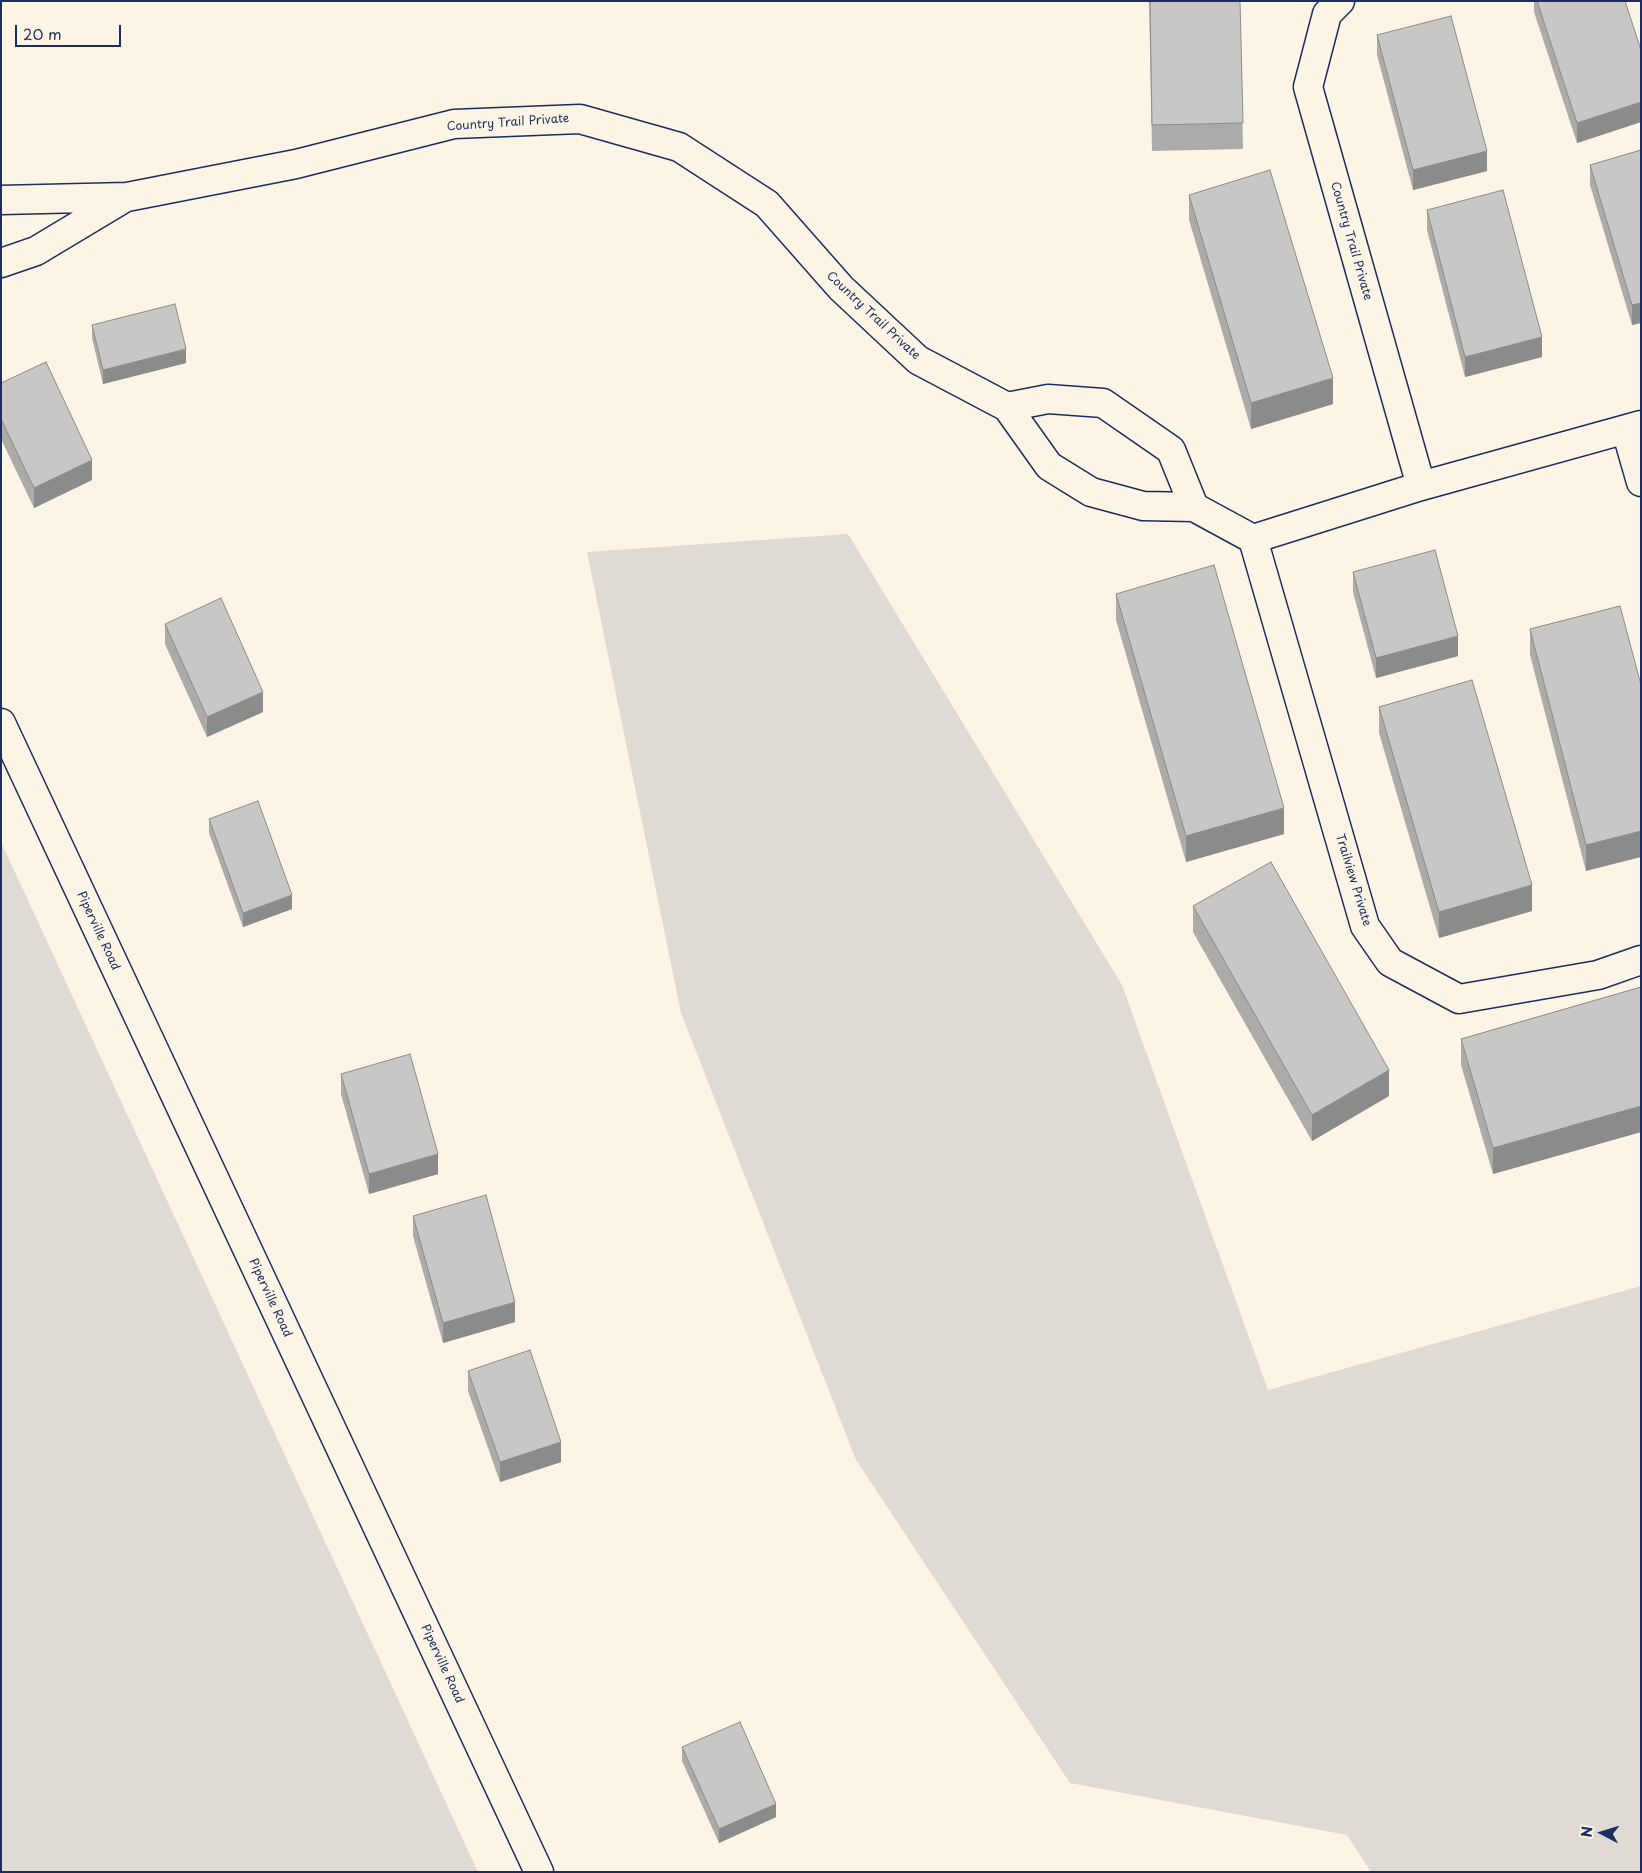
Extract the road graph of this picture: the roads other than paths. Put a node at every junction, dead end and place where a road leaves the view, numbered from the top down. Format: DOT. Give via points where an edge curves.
graph roads {
  1 [pos="1340,1"];
  2 [pos="127,197"];
  3 [pos="1,200"];
  4 [pos="1,263"];
  5 [pos="1007,407"];
  6 [pos="1633,428"];
  7 [pos="1641,482"];
  8 [pos="1421,486"];
  9 [pos="1194,507"];
  10 [pos="1253,539"];
  11 [pos="1,724"];
  12 [pos="1641,960"];
  13 [pos="539,1872"];
  1 -- 8 [label="street, Country Trail Private" via="1327,14 1308,87"];
  2 -- 3 [label="street, Country Trail Private"];
  2 -- 4 [label="street, Country Trail Private" via="36,252"];
  2 -- 5 [label="street, Country Trail Private" via="296,164 454,124 580,119 679,147 767,204 841,288 918,360"];
  5 -- 9 [label="street, Country Trail Private" via="1049,466 1091,492 1143,506"];
  5 -- 9 [label="street" via="1048,399 1103,403 1171,450"];
  6 -- 7 [label="street"];
  6 -- 8 [label="street"];
  8 -- 10 [label="street"];
  9 -- 10 [label="street, Country Trail Private"];
  10 -- 12 [label="street, Trailview Private" via="1365,926 1390,962 1459,999 1598,975"];
  11 -- 13 [label="street, Piperville Road"];
}
